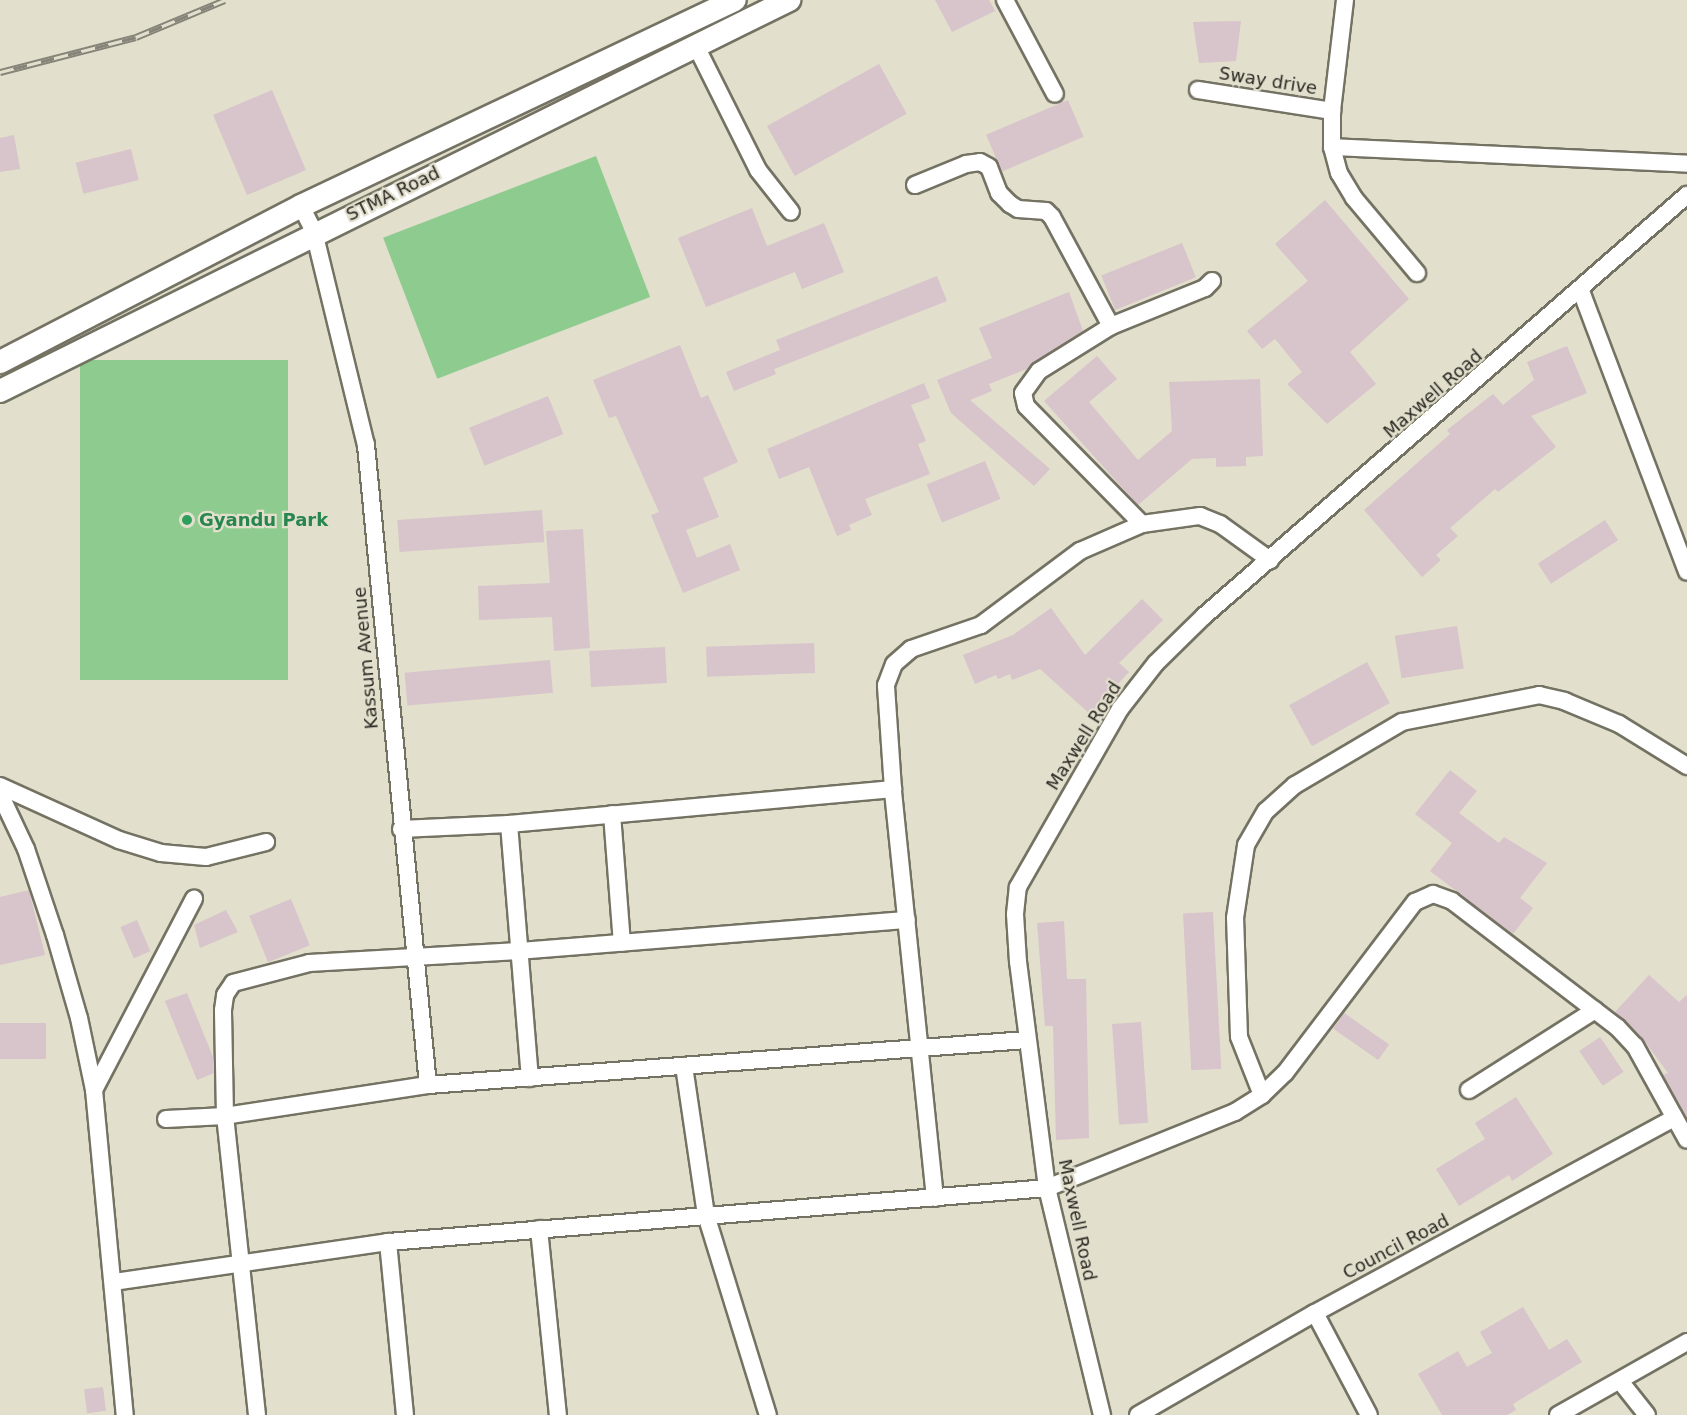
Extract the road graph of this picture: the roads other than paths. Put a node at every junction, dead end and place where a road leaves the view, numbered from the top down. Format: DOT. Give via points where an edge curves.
graph roads {
  1 [pos="734,0"];
  2 [pos="789,0"];
  3 [pos="1005,0"];
  4 [pos="1345,0"];
  5 [pos="697,48"];
  6 [pos="1198,90"];
  7 [pos="1055,94"];
  8 [pos="1332,111"];
  9 [pos="1332,147"];
  10 [pos="1687,164"];
  11 [pos="915,185"];
  12 [pos="1687,195"];
  13 [pos="301,206"];
  14 [pos="791,212"];
  15 [pos="314,232"];
  16 [pos="1417,273"];
  17 [pos="1212,281"];
  18 [pos="1581,291"];
  19 [pos="1111,326"];
  20 [pos="0,362"];
  21 [pos="0,391"];
  22 [pos="1142,524"];
  23 [pos="1270,560"];
  24 [pos="1687,572"];
  25 [pos="1687,766"];
  26 [pos="0,786"];
  27 [pos="893,789"];
  28 [pos="0,794"];
  29 [pos="612,814"];
  30 [pos="509,824"];
  31 [pos="401,829"];
  32 [pos="266,842"];
  33 [pos="194,899"];
  34 [pos="907,920"];
  35 [pos="622,943"];
  36 [pos="519,951"];
  37 [pos="415,958"];
  38 [pos="1595,1010"];
  39 [pos="1026,1040"];
  40 [pos="921,1046"];
  41 [pos="684,1066"];
  42 [pos="530,1078"];
  43 [pos="428,1085"];
  44 [pos="94,1090"];
  45 [pos="1469,1090"];
  46 [pos="1262,1095"];
  47 [pos="225,1116"];
  48 [pos="1674,1118"];
  49 [pos="166,1119"];
  50 [pos="1687,1140"];
  51 [pos="1047,1188"];
  52 [pos="935,1198"];
  53 [pos="706,1215"];
  54 [pos="539,1229"];
  55 [pos="388,1242"];
  56 [pos="239,1264"];
  57 [pos="114,1282"];
  58 [pos="1315,1313"];
  59 [pos="1687,1342"];
  60 [pos="1620,1381"];
  61 [pos="125,1415"];
  62 [pos="257,1415"];
  63 [pos="405,1415"];
  64 [pos="558,1415"];
  65 [pos="768,1415"];
  66 [pos="1102,1415"];
  67 [pos="1138,1415"];
  68 [pos="1369,1415"];
  69 [pos="1558,1415"];
  70 [pos="1647,1415"];
  1 -- 13 [label="main road, STMA Road"];
  2 -- 5 [label="main road, STMA Road"];
  3 -- 7 [label="street"];
  4 -- 8 [label="street"];
  5 -- 14 [label="street" via="758,170"];
  5 -- 15 [label="main road, STMA Road"];
  6 -- 8 [label="street, Sway drive"];
  8 -- 9 [label="street"];
  9 -- 10 [label="street"];
  9 -- 16 [label="street" via="1339,172 1354,198"];
  11 -- 19 [label="street" via="966,164 980,162 989,167 999,193 1010,204 1018,209 1046,211 1052,217"];
  12 -- 18 [label="street, Maxwell Road"];
  13 -- 15 [label="street, Kassum Avenue"];
  13 -- 20 [label="main road, STMA Road"];
  15 -- 21 [label="main road, STMA Road"];
  15 -- 31 [label="street, Kassum Avenue" via="366,445"];
  17 -- 19 [label="street" via="1205,288"];
  18 -- 23 [label="street, Maxwell Road"];
  18 -- 24 [label="street"];
  19 -- 22 [label="street" via="1040,371 1023,393 1034,414"];
  22 -- 23 [label="street" via="1200,516 1221,524"];
  22 -- 27 [label="street" via="1080,551 981,625 911,649 894,664 886,685"];
  23 -- 39 [label="street, Maxwell Road" via="1156,663 1120,709 1018,887 1015,914"];
  25 -- 46 [label="street" via="1619,724 1539,695 1402,723 1295,785 1266,811 1246,845 1235,918 1239,1037"];
  26 -- 32 [label="street" via="119,840 161,853 206,857"];
  27 -- 29 [label="street"];
  27 -- 34 [label="street"];
  28 -- 44 [label="street" via="26,849 55,935 79,1018"];
  29 -- 30 [label="street"];
  29 -- 35 [label="street"];
  30 -- 31 [label="street"];
  30 -- 36 [label="street"];
  31 -- 37 [label="street, Kassum Avenue"];
  33 -- 44 [label="street"];
  34 -- 35 [label="street"];
  34 -- 40 [label="street"];
  35 -- 36 [label="street"];
  36 -- 37 [label="street"];
  36 -- 42 [label="street"];
  37 -- 43 [label="street, Kassum Avenue"];
  37 -- 47 [label="street" via="309,963 234,983 225,995"];
  38 -- 45 [label="street"];
  38 -- 46 [label="street" via="1452,901 1432,894 1415,902 1285,1073"];
  38 -- 48 [label="street" via="1635,1046"];
  39 -- 40 [label="street"];
  39 -- 51 [label="street, Maxwell Road"];
  40 -- 41 [label="street"];
  40 -- 52 [label="street"];
  41 -- 42 [label="street"];
  41 -- 53 [label="street"];
  42 -- 43 [label="street"];
  43 -- 47 [label="street"];
  44 -- 57 [label="street"];
  46 -- 51 [label="street" via="1235,1112"];
  47 -- 49 [label="street"];
  47 -- 56 [label="street"];
  48 -- 50 [label="street"];
  48 -- 58 [label="street, Council Road"];
  51 -- 52 [label="street"];
  51 -- 66 [label="street, Maxwell Road"];
  52 -- 53 [label="street"];
  53 -- 54 [label="street"];
  53 -- 65 [label="street"];
  54 -- 55 [label="street"];
  54 -- 64 [label="street"];
  55 -- 56 [label="street"];
  55 -- 63 [label="street"];
  56 -- 57 [label="street"];
  56 -- 62 [label="street"];
  57 -- 61 [label="street"];
  58 -- 67 [label="street, Council Road"];
  58 -- 68 [label="street"];
  59 -- 60 [label="street"];
  60 -- 69 [label="street"];
  60 -- 70 [label="street"];
}
